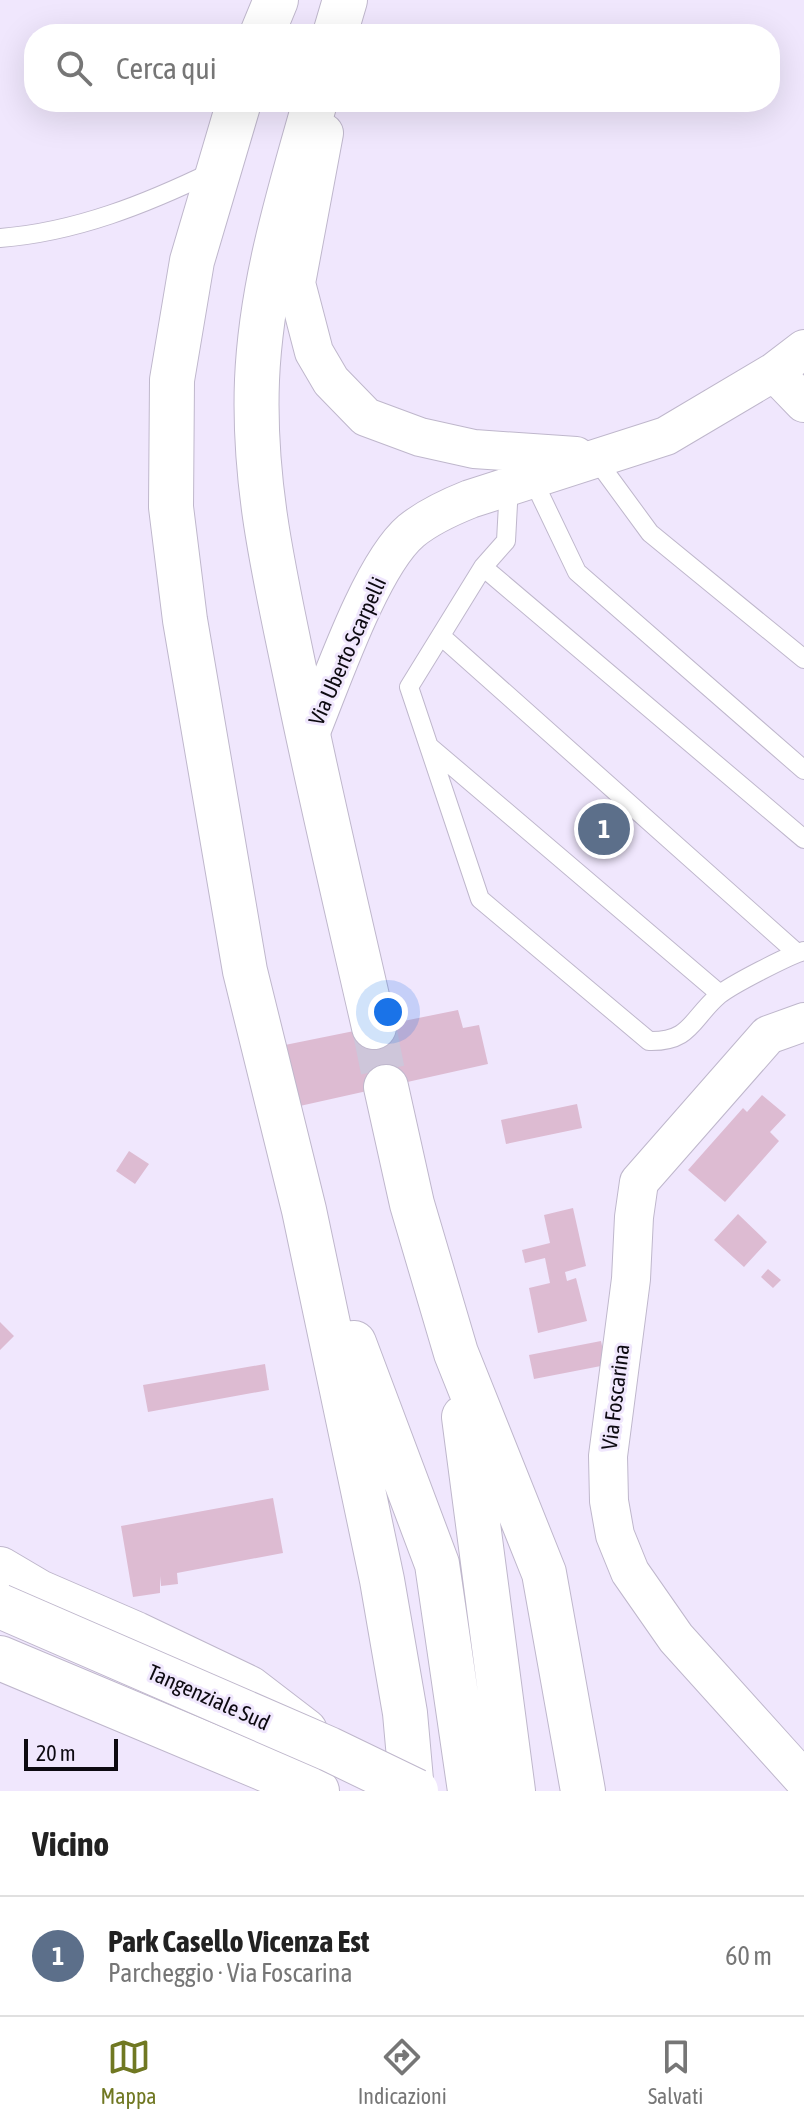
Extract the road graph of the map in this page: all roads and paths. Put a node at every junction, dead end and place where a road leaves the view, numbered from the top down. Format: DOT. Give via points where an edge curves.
graph roads {
  1 [pos="263,0"];
  2 [pos="276,0"];
  3 [pos="347,0"];
  4 [pos="261,24"];
  5 [pos="265,24"];
  6 [pos="339,24"];
  7 [pos="344,24"];
  8 [pos="236,112"];
  9 [pos="312,112"];
  10 [pos="328,112"];
  11 [pos="217,170"];
  12 [pos="0,238"];
  13 [pos="804,349"];
  14 [pos="774,372"];
  15 [pos="804,403"];
  16 [pos="595,458"];
  17 [pos="518,483"];
  18 [pos="483,567"];
  19 [pos="441,636"];
  20 [pos="804,659"];
  21 [pos="308,739"];
  22 [pos="429,746"];
  23 [pos="804,770"];
  24 [pos="804,839"];
  25 [pos="801,952"];
  26 [pos="720,994"];
  27 [pos="804,1022"];
  28 [pos="374,1027"];
  29 [pos="386,1087"];
  30 [pos="304,1210"];
  31 [pos="456,1353"];
  32 [pos="0,1569"];
  33 [pos="0,1606"];
  34 [pos="0,1658"];
  35 [pos="329,1749"];
  36 [pos="804,1780"];
  37 [pos="317,1791"];
  38 [pos="414,1791"];
  39 [pos="470,1791"];
  40 [pos="513,1791"];
  41 [pos="583,1791"];
  1 -- 4 [label="highway"];
  2 -- 5 [label="highway"];
  3 -- 6 [label="highway"];
  3 -- 7 [label="street"];
  8 -- 11 [label="highway"];
  9 -- 21 [label="highway" via="268,279 256,414 266,536"];
  10 -- 16 [label="street, Via Uberto Scarpelli" via="296,283 314,352 331,381 366,417 420,437 474,449"];
  11 -- 12 [label="lane" via="157,199 86,223"];
  11 -- 30 [label="highway" via="192,261 172,380 171,507 245,971"];
  13 -- 14 [label="street, Via Uberto Scarpelli"];
  14 -- 15 [label="street"];
  14 -- 16 [label="street, Via Uberto Scarpelli" via="666,436"];
  16 -- 17 [label="street, Via Uberto Scarpelli"];
  16 -- 20 [label="lane" via="650,533"];
  17 -- 18 [label="lane" via="508,504 506,541"];
  17 -- 21 [label="street, Via Uberto Scarpelli" via="444,510 410,532 382,569"];
  17 -- 23 [label="lane" via="577,572"];
  18 -- 19 [label="lane"];
  18 -- 24 [label="lane"];
  19 -- 22 [label="lane" via="409,687"];
  19 -- 25 [label="lane"];
  21 -- 28 [label="highway"];
  22 -- 26 [label="lane"];
  22 -- 26 [label="lane" via="480,899 649,1041 684,1035"];
  25 -- 26 [label="lane"];
  27 -- 36 [label="street, Via Foscarina" via="768,1035 639,1182 608,1456 615,1535 630,1572 676,1638"];
  29 -- 31 [label="highway" via="412,1204"];
  30 -- 38 [label="highway" via="384,1594"];
  30 -- 39 [label="highway" via="437,1564"];
  31 -- 40 [label="highway"];
  31 -- 41 [label="highway" via="544,1573"];
  32 -- 35 [label="highway, bridge" via="249,1688"];
  33 -- 35 [label="highway, Tangenziale Sud, bridge"];
  34 -- 37 [label="highway, Tangenziale Sud"];
  35 -- 38 [label="highway, Tangenziale Sud, bridge"];
}
